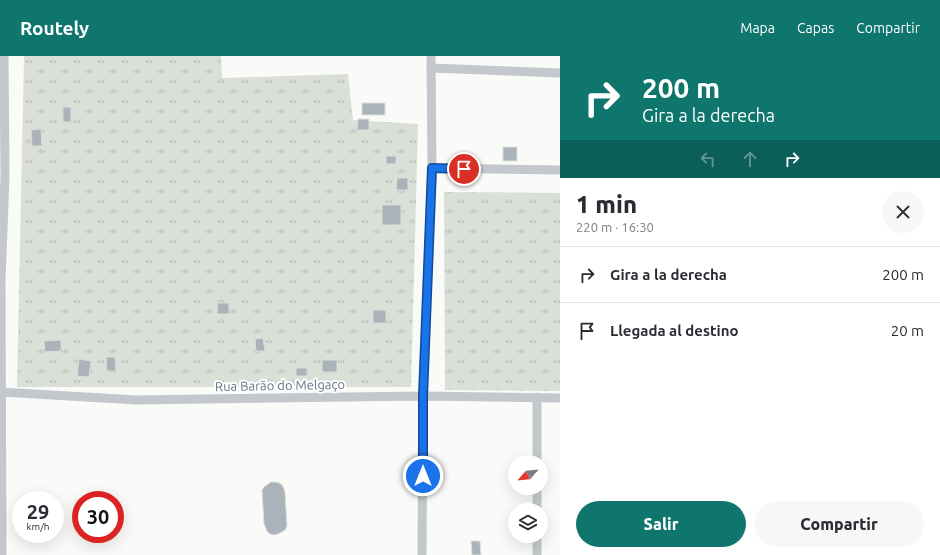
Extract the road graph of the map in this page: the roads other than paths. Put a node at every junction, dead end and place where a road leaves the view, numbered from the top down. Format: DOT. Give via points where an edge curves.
graph roads {
  1 [pos="4,56"];
  2 [pos="431,56"];
  3 [pos="431,68"];
  4 [pos="2,73"];
  5 [pos="560,73"];
  6 [pos="432,168"];
  7 [pos="560,170"];
  8 [pos="2,177"];
  9 [pos="0,281"];
  10 [pos="1,392"];
  11 [pos="423,396"];
  12 [pos="537,397"];
  13 [pos="560,398"];
  14 [pos="537,455"];
  15 [pos="537,543"];
  16 [pos="2,555"];
  17 [pos="422,555"];
  18 [pos="537,555"];
  1 -- 4 [label="street"];
  2 -- 3 [label="street"];
  3 -- 5 [label="street"];
  3 -- 6 [label="street"];
  4 -- 8 [label="street"];
  6 -- 7 [label="street"];
  6 -- 11 [label="street"];
  8 -- 9 [label="street"];
  9 -- 10 [label="street"];
  10 -- 11 [label="street, Rua Barão do Melgaço" via="137,400"];
  10 -- 16 [label="street"];
  11 -- 12 [label="street, Rua Barão do Melgaço"];
  11 -- 17 [label="street"];
  12 -- 13 [label="street, Rua Barão do Melgaço"];
  12 -- 14 [label="street"];
  15 -- 18 [label="street"];
}
